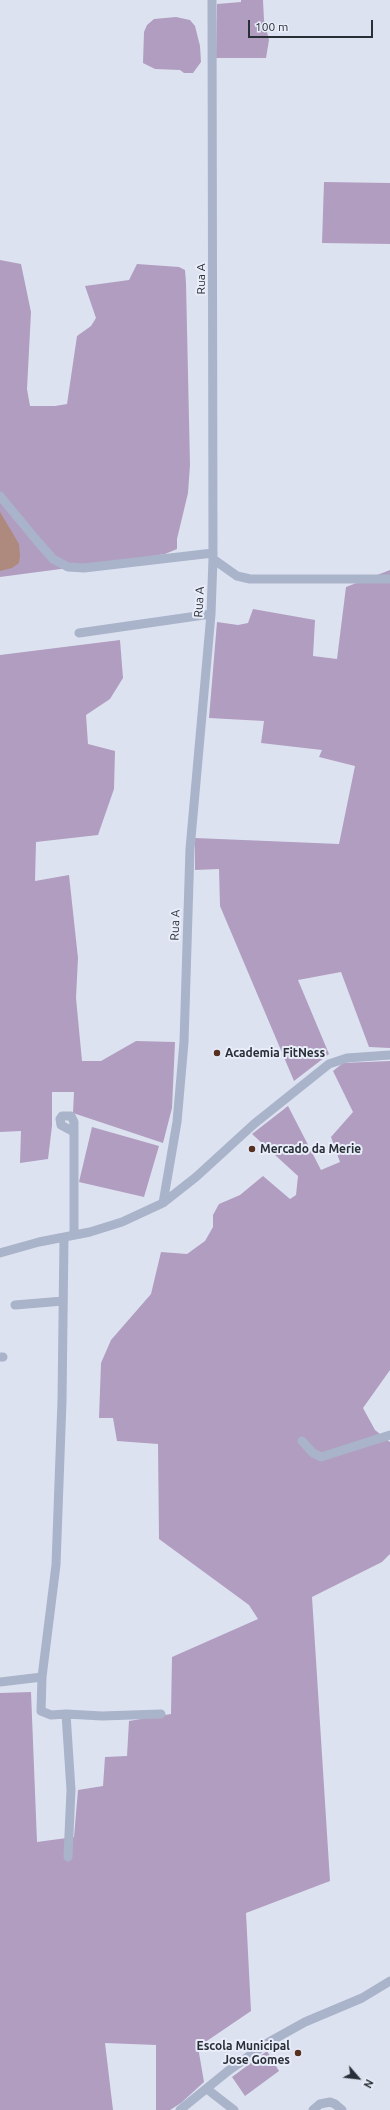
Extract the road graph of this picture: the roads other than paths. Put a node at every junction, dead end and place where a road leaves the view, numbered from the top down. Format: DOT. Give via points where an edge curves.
graph roads {
  1 [pos="212,0"];
  2 [pos="0,496"];
  3 [pos="213,556"];
  4 [pos="390,579"];
  5 [pos="211,614"];
  6 [pos="79,633"];
  7 [pos="390,1055"];
  8 [pos="74,1132"];
  9 [pos="163,1203"];
  10 [pos="74,1235"];
  11 [pos="64,1237"];
  12 [pos="0,1253"];
  13 [pos="63,1301"];
  14 [pos="15,1305"];
  15 [pos="390,1434"];
  16 [pos="302,1441"];
  17 [pos="42,1677"];
  18 [pos="0,1682"];
  19 [pos="66,1714"];
  20 [pos="161,1714"];
  21 [pos="68,1857"];
  22 [pos="390,1981"];
  23 [pos="207,2089"];
  24 [pos="180,2110"];
  25 [pos="234,2110"];
  26 [pos="313,2110"];
  27 [pos="342,2110"];
  1 -- 3 [label="street, Rua A"];
  2 -- 3 [label="street" via="54,559 68,567 84,568"];
  3 -- 4 [label="street" via="237,576 250,579"];
  3 -- 5 [label="street, Rua A"];
  5 -- 6 [label="street"];
  5 -- 9 [label="street, Rua A" via="190,848 184,1042 177,1122"];
  7 -- 9 [label="street" via="352,1057 329,1064 254,1124"];
  8 -- 10 [label="street"];
  9 -- 10 [label="street" via="122,1222"];
  10 -- 11 [label="street"];
  11 -- 12 [label="street"];
  11 -- 13 [label="street"];
  13 -- 14 [label="street"];
  13 -- 17 [label="street" via="56,1566"];
  15 -- 16 [label="street" via="321,1457 313,1453"];
  17 -- 18 [label="street"];
  17 -- 19 [label="street" via="41,1711 51,1715"];
  19 -- 20 [label="street"];
  19 -- 21 [label="street" via="71,1790"];
  22 -- 23 [label="street" via="362,1998 305,2022 268,2042"];
  23 -- 24 [label="street"];
  23 -- 25 [label="street"];
  26 -- 27 [label="street" via="320,2104 330,2102"];
}
